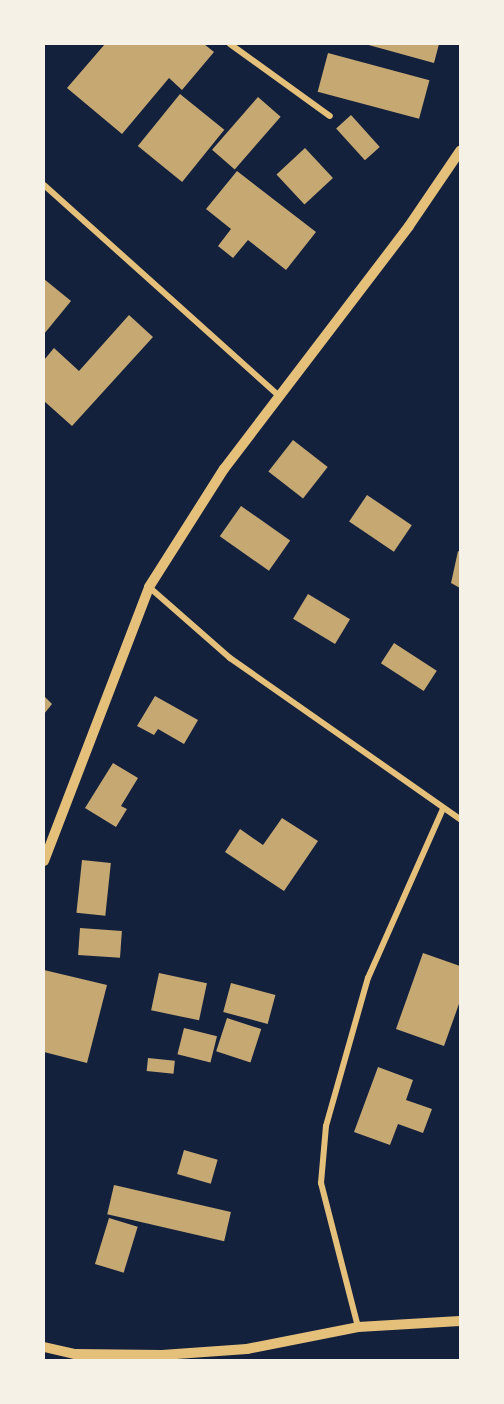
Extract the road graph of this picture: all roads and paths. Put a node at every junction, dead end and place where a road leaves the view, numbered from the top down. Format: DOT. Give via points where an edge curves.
graph roads {
  1 [pos="230,44"];
  2 [pos="330,116"];
  3 [pos="460,151"];
  4 [pos="44,185"];
  5 [pos="278,394"];
  6 [pos="149,587"];
  7 [pos="443,809"];
  8 [pos="460,819"];
  9 [pos="44,861"];
  10 [pos="460,1321"];
  11 [pos="358,1327"];
  12 [pos="44,1347"];
  1 -- 2 [label="street"];
  3 -- 5 [label="street" via="409,226"];
  4 -- 5 [label="street"];
  5 -- 6 [label="street" via="224,469"];
  6 -- 7 [label="street" via="230,658"];
  6 -- 9 [label="street"];
  7 -- 8 [label="street"];
  7 -- 11 [label="street" via="368,978 326,1126 321,1184"];
  10 -- 11 [label="street"];
  11 -- 12 [label="street" via="247,1349 162,1355 75,1354"];
}
